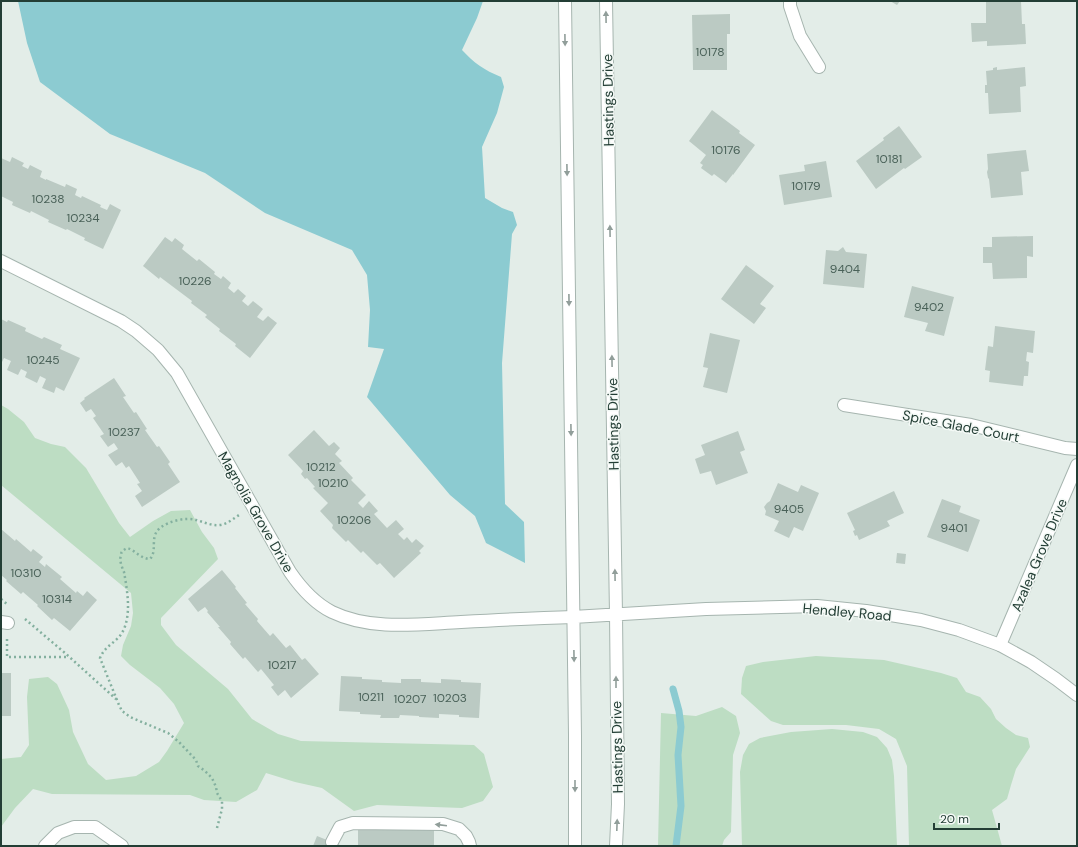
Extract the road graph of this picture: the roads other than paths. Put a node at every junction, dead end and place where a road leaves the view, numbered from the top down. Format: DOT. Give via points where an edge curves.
graph roads {
  1 [pos="565,1"];
  2 [pos="606,1"];
  3 [pos="790,1"];
  4 [pos="819,67"];
  5 [pos="1,261"];
  6 [pos="844,406"];
  7 [pos="1077,449"];
  8 [pos="1077,465"];
  9 [pos="616,614"];
  10 [pos="573,617"];
  11 [pos="1000,645"];
  12 [pos="1077,695"];
  13 [pos="332,842"];
  14 [pos="45,846"];
  15 [pos="122,846"];
  16 [pos="470,846"];
  17 [pos="575,846"];
  18 [pos="616,846"];
  1 -- 10 [label="street, one-way"];
  9 -- 2 [label="street, Hastings Drive, one-way"];
  3 -- 4 [label="street" via="800,36"];
  5 -- 10 [label="street, Magnolia Grove Drive" via="121,321 158,350 177,373 290,572 315,601 332,612 375,624"];
  6 -- 7 [label="street, Spice Glade Court" via="971,425"];
  8 -- 11 [label="street, Azalea Grove Drive"];
  9 -- 10 [label="street, Hendley Road"];
  9 -- 11 [label="street, Hendley Road" via="817,606 921,620"];
  18 -- 9 [label="street, Hastings Drive, one-way"];
  10 -- 17 [label="street, one-way"];
  11 -- 12 [label="street, Hendley Road" via="1031,662"];
  16 -- 13 [label="street, one-way" via="466,836 459,829 443,824 353,822 340,827"];
  14 -- 15 [label="street" via="58,833 74,827 95,827"];
}
